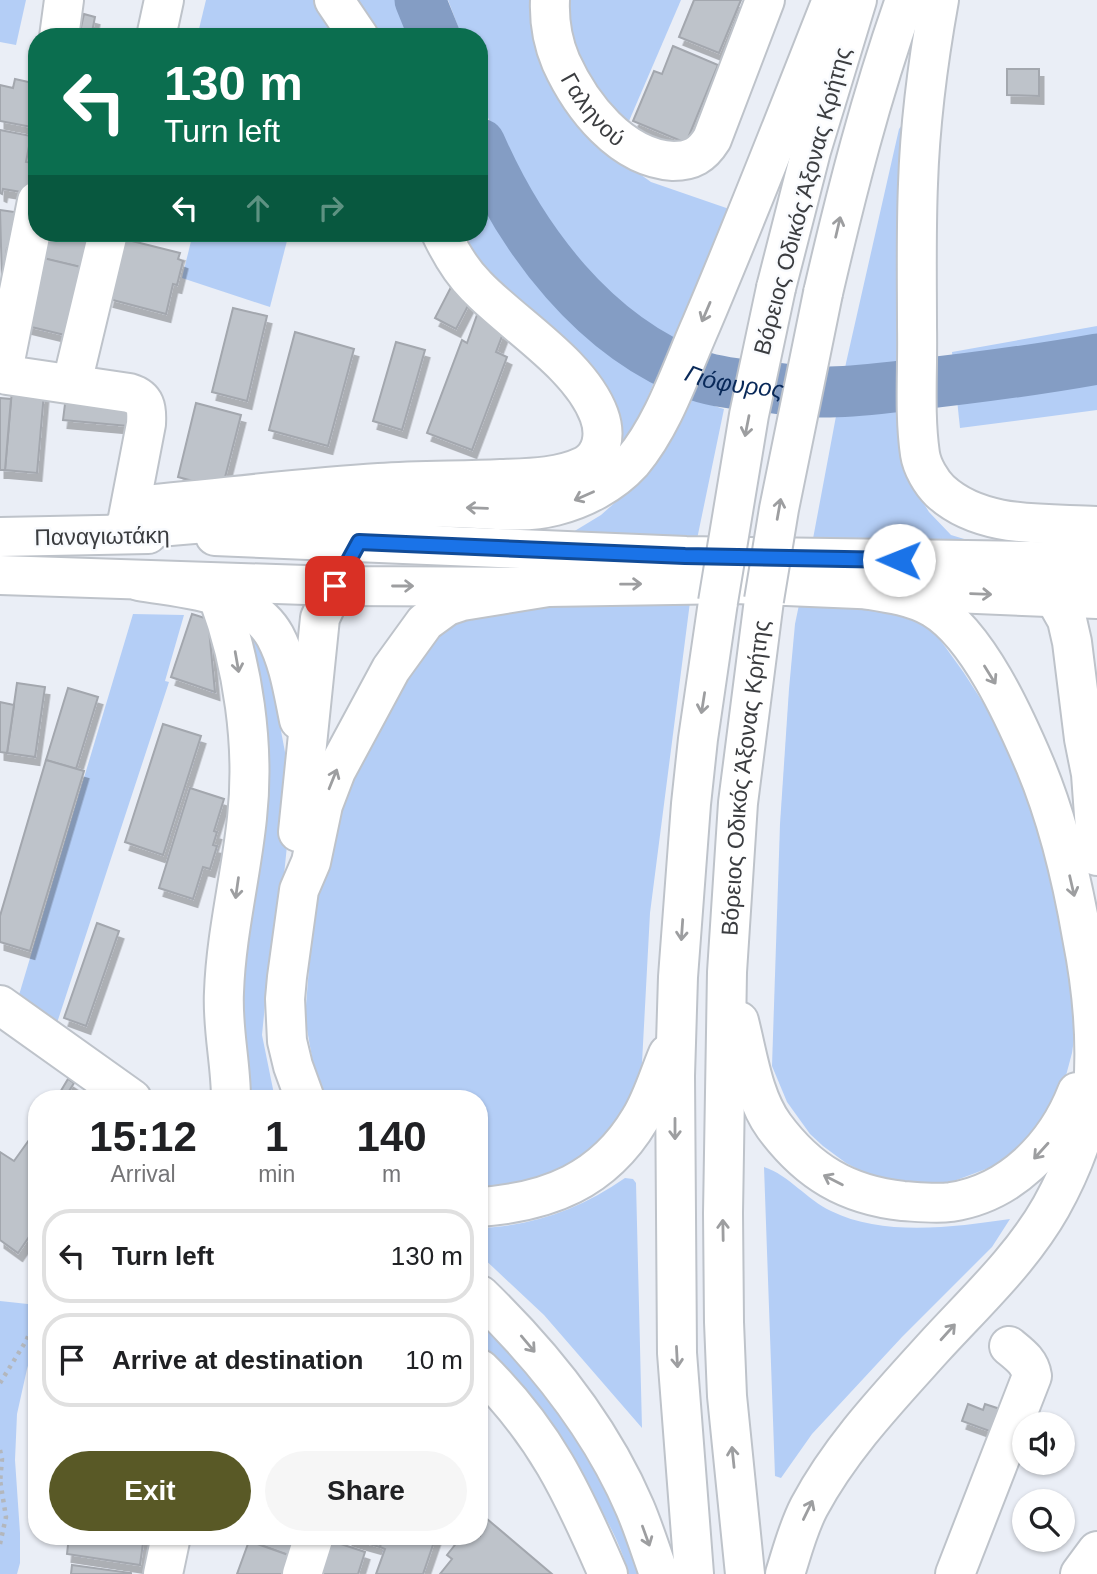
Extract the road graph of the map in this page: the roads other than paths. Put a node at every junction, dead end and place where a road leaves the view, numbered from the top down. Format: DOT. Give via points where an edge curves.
graph roads {
  1 [pos="64,0"];
  2 [pos="164,0"];
  3 [pos="334,0"];
  4 [pos="550,0"];
  5 [pos="765,0"];
  6 [pos="832,0"];
  7 [pos="857,0"];
  8 [pos="905,0"];
  9 [pos="939,0"];
  10 [pos="60,28"];
  11 [pos="158,28"];
  12 [pos="353,28"];
  13 [pos="29,242"];
  14 [pos="106,242"];
  15 [pos="446,242"];
  16 [pos="72,383"];
  17 [pos="124,524"];
  18 [pos="1097,526"];
  19 [pos="0,537"];
  20 [pos="359,542"];
  21 [pos="997,561"];
  22 [pos="1097,562"];
  23 [pos="0,575"];
  24 [pos="139,580"];
  25 [pos="335,586"];
  26 [pos="548,587"];
  27 [pos="858,588"];
  28 [pos="218,597"];
  29 [pos="1054,597"];
  30 [pos="1097,599"];
  31 [pos="1097,718"];
  32 [pos="306,751"];
  33 [pos="1091,774"];
  34 [pos="1097,856"];
  35 [pos="299,890"];
  36 [pos="727,972"];
  37 [pos="0,1005"];
  38 [pos="1096,1034"];
  39 [pos="676,1036"];
  40 [pos="119,1090"];
  41 [pos="230,1090"];
  42 [pos="301,1090"];
  43 [pos="488,1206"];
  44 [pos="488,1303"];
  45 [pos="1009,1346"];
  46 [pos="488,1378"];
  47 [pos="169,1545"];
  48 [pos="311,1545"];
  49 [pos="1097,1551"];
  50 [pos="163,1574"];
  51 [pos="302,1574"];
  52 [pos="608,1574"];
  53 [pos="659,1574"];
  54 [pos="694,1574"];
  55 [pos="745,1574"];
  56 [pos="785,1574"];
  57 [pos="955,1574"];
  58 [pos="1080,1574"];
  1 -- 10 [label="main road"];
  2 -- 11 [label="main road"];
  3 -- 12 [label="main road"];
  4 -- 5 [label="main road, Γαληνού" via="550,28 578,92 602,123 628,144 666,160 695,158 712,139"];
  6 -- 17 [label="main road, one-way" via="734,249 662,413 630,463 601,487 545,508 382,510"];
  7 -- 39 [label="main road, Βόρειος Οδικός Άξονας Κρήτης, one-way, bridge" via="776,288 736,485 693,791"];
  36 -- 8 [label="main road, Βόρειος Οδικός Άξονας Κρήτης, one-way, bridge" via="737,803 782,496 822,293 858,146"];
  9 -- 18 [label="main road" via="918,172 920,456 938,489 978,514"];
  13 -- 16 [label="main road" via="3,371"];
  14 -- 16 [label="main road"];
  15 -- 17 [label="main road" via="476,286 539,341 593,402 603,432 596,457 579,468 540,477 378,483"];
  16 -- 17 [label="main road" via="129,393 144,402 146,424"];
  17 -- 19 [label="main road, Παναγιωτάκη"];
  17 -- 20 [label="main road, Παναγιωτάκη" via="205,536"];
  20 -- 21 [label="main road, Παναγιωτάκη" via="685,556"];
  20 -- 25 [label="main road"];
  21 -- 22 [label="main road, Παναγιωτάκη"];
  21 -- 29 [label="main road"];
  23 -- 24 [label="main road, Παναγιωτάκη"];
  24 -- 25 [label="main road"];
  24 -- 28 [label="main road"];
  25 -- 26 [label="main road, one-way"];
  25 -- 32 [label="main road" via="320,618"];
  26 -- 27 [label="main road, one-way" via="736,584"];
  35 -- 26 [label="main road, one-way" via="336,771 412,635 436,612 462,601"];
  27 -- 29 [label="main road, one-way"];
  27 -- 38 [label="main road, one-way" via="936,610 981,660 1009,707 1063,847 1087,962"];
  28 -- 32 [label="main road" via="248,608 274,635 290,674"];
  28 -- 41 [label="main road, one-way" via="237,663 249,770 247,818 223,995"];
  29 -- 30 [label="main road"];
  29 -- 33 [label="main road" via="1070,629"];
  31 -- 33 [label="main road"];
  32 -- 35 [label="main road" via="297,854"];
  33 -- 34 [label="main road"];
  35 -- 42 [label="main road" via="285,1015"];
  38 -- 36 [label="main road, one-way" via="1064,1120 1046,1146 1012,1178 951,1202 886,1199 837,1184 816,1171 775,1127 760,1101"];
  55 -- 36 [label="main road, Βόρειος Οδικός Άξονας Κρήτης, one-way" via="724,1322"];
  37 -- 40 [label="main road"];
  56 -- 38 [label="main road, one-way" via="808,1509 859,1432 1014,1260 1049,1209 1073,1162 1089,1113"];
  39 -- 43 [label="main road" via="640,1118 595,1171 568,1188 534,1200"];
  39 -- 54 [label="main road, Βόρειος Οδικός Άξονας Κρήτης, one-way" via="677,1353"];
  44 -- 53 [label="main road, one-way" via="560,1382 598,1436 635,1507"];
  45 -- 57 [label="main road" via="1023,1357 1032,1376"];
  46 -- 52 [label="main road" via="531,1426 566,1483"];
  47 -- 50 [label="main road"];
  48 -- 51 [label="main road"];
  49 -- 58 [label="main road"];
}
